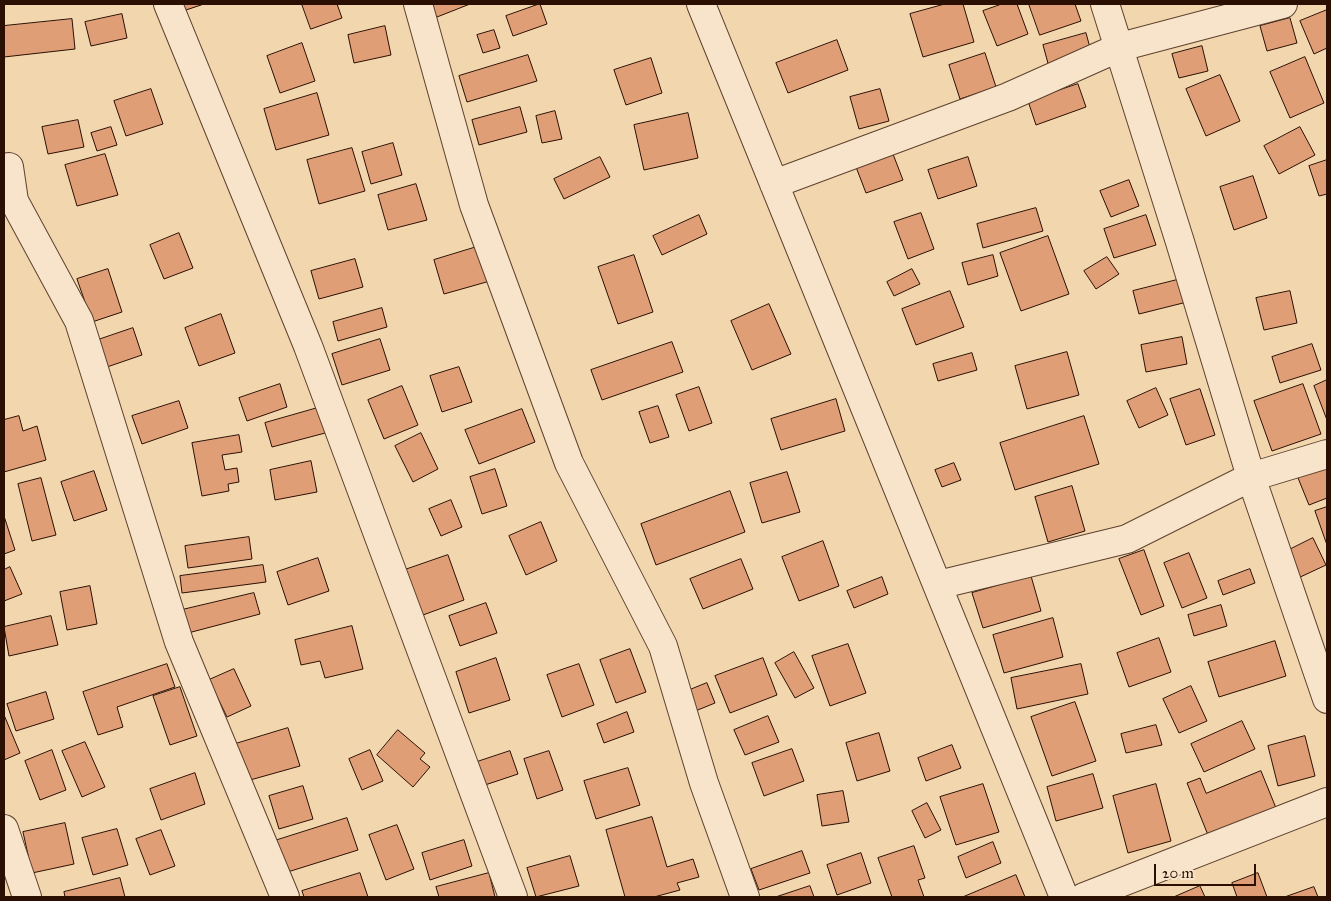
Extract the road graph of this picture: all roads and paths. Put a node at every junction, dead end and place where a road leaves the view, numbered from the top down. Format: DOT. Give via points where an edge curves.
graph roads {
  1 [pos="168,4"];
  2 [pos="418,4"];
  3 [pos="701,4"];
  4 [pos="1105,4"];
  5 [pos="1283,4"];
  6 [pos="1120,47"];
  7 [pos="4,168"];
  8 [pos="774,184"];
  9 [pos="1327,454"];
  10 [pos="1251,478"];
  11 [pos="938,585"];
  12 [pos="1327,698"];
  13 [pos="1327,802"];
  14 [pos="4,829"];
  15 [pos="27,897"];
  16 [pos="285,897"];
  17 [pos="514,897"];
  18 [pos="745,897"];
  19 [pos="1064,897"];
  20 [pos="1084,897"];
  1 -- 17 [label="street" via="308,346"];
  2 -- 18 [label="street" via="481,223 569,463 662,646 704,783"];
  3 -- 8 [label="street"];
  4 -- 6 [label="street"];
  5 -- 6 [label="street"];
  6 -- 8 [label="street" via="1008,97"];
  6 -- 10 [label="street"];
  7 -- 16 [label="street" via="9,167 14,201 79,321 180,642"];
  8 -- 11 [label="street"];
  9 -- 10 [label="street"];
  10 -- 11 [label="street" via="1127,539"];
  10 -- 12 [label="street"];
  11 -- 19 [label="street"];
  13 -- 20 [label="street"];
  14 -- 15 [label="street"];
}
